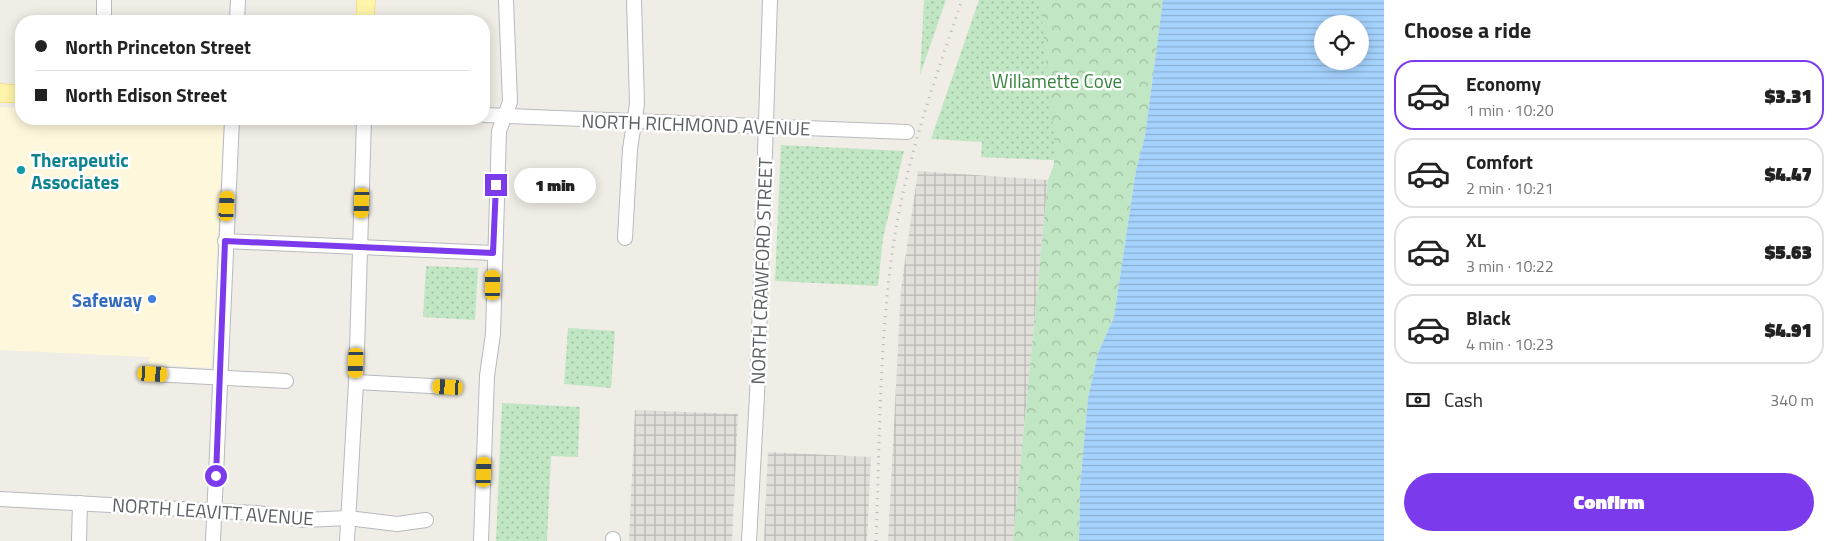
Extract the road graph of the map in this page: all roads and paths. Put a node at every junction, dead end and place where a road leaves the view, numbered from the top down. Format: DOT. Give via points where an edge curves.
graph roads {
  1 [pos="104,0"];
  2 [pos="238,0"];
  3 [pos="366,0"];
  4 [pos="506,0"];
  5 [pos="634,0"];
  6 [pos="770,0"];
  7 [pos="104,15"];
  8 [pos="237,15"];
  9 [pos="365,15"];
  10 [pos="0,93"];
  11 [pos="15,94"];
  12 [pos="490,115"];
  13 [pos="505,116"];
  14 [pos="634,122"];
  15 [pos="232,125"];
  16 [pos="364,125"];
  17 [pos="767,127"];
  18 [pos="907,132"];
  19 [pos="625,238"];
  20 [pos="225,241"];
  21 [pos="360,247"];
  22 [pos="493,253"];
  23 [pos="153,374"];
  24 [pos="220,376"];
  25 [pos="286,381"];
  26 [pos="356,382"];
  27 [pos="448,387"];
  28 [pos="0,499"];
  29 [pos="80,502"];
  30 [pos="214,510"];
  31 [pos="348,518"];
  32 [pos="426,520"];
  33 [pos="79,541"];
  34 [pos="213,541"];
  35 [pos="347,541"];
  36 [pos="481,541"];
  37 [pos="749,541"];
  1 -- 7 [label="street"];
  2 -- 8 [label="street"];
  3 -- 9 [label="main road"];
  4 -- 13 [label="street" via="510,102"];
  5 -- 14 [label="street" via="637,104"];
  6 -- 17 [label="street, NORTH CRAWFORD STREET"];
  10 -- 11 [label="main road"];
  12 -- 13 [label="street, NORTH RICHMOND AVENUE"];
  13 -- 14 [label="street, NORTH RICHMOND AVENUE"];
  13 -- 22 [label="street" via="498,131"];
  14 -- 17 [label="street, NORTH RICHMOND AVENUE"];
  14 -- 19 [label="street"];
  15 -- 20 [label="street"];
  16 -- 21 [label="street"];
  17 -- 18 [label="street, NORTH RICHMOND AVENUE"];
  17 -- 37 [label="street, NORTH CRAWFORD STREET"];
  20 -- 21 [label="street"];
  20 -- 24 [label="street"];
  21 -- 22 [label="street"];
  21 -- 26 [label="street"];
  22 -- 36 [label="street" via="493,334 487,376"];
  23 -- 24 [label="street"];
  24 -- 25 [label="street"];
  24 -- 30 [label="street"];
  26 -- 27 [label="street"];
  26 -- 31 [label="street"];
  28 -- 29 [label="street, NORTH LEAVITT AVENUE"];
  29 -- 30 [label="street, NORTH LEAVITT AVENUE"];
  29 -- 33 [label="street"];
  30 -- 31 [label="street, NORTH LEAVITT AVENUE" via="257,512 304,520"];
  30 -- 34 [label="street"];
  31 -- 32 [label="street, NORTH LEAVITT AVENUE" via="397,524"];
  31 -- 35 [label="street"];
}
